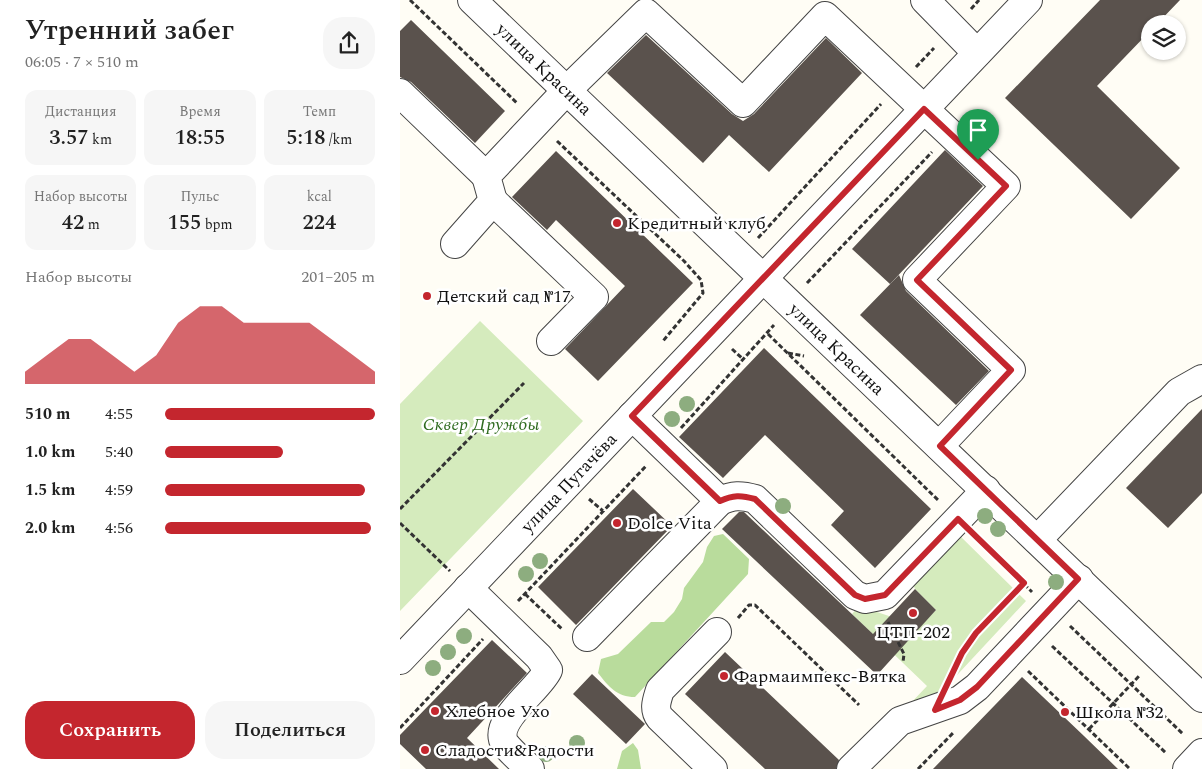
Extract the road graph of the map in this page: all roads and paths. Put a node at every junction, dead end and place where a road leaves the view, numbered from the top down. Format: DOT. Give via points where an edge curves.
graph roads {
  1 [pos="410,0"];
  2 [pos="472,0"];
  3 [pos="925,0"];
  4 [pos="1028,0"];
  5 [pos="977,53"];
  6 [pos="568,89"];
  7 [pos="400,93"];
  8 [pos="924,109"];
  9 [pos="537,122"];
  10 [pos="490,189"];
  11 [pos="455,244"];
  12 [pos="763,276"];
  13 [pos="768,334"];
  14 [pos="551,341"];
  15 [pos="659,346"];
  16 [pos="1202,379"];
  17 [pos="524,383"];
  18 [pos="632,416"];
  19 [pos="940,446"];
  20 [pos="986,490"];
  21 [pos="589,498"];
  22 [pos="720,501"];
  23 [pos="400,509"];
  24 [pos="603,512"];
  25 [pos="958,519"];
  26 [pos="400,523"];
  27 [pos="1037,540"];
  28 [pos="455,576"];
  29 [pos="1078,579"];
  30 [pos="1024,583"];
  31 [pos="525,594"];
  32 [pos="876,598"];
  33 [pos="1050,609"];
  34 [pos="724,628"];
  35 [pos="576,635"];
  36 [pos="1050,643"];
  37 [pos="400,660"];
  38 [pos="903,662"];
  39 [pos="1023,666"];
  40 [pos="1144,671"];
  41 [pos="953,672"];
  42 [pos="1132,685"];
  43 [pos="1202,698"];
  44 [pos="1114,704"];
  45 [pos="859,705"];
  46 [pos="1089,729"];
  47 [pos="1195,746"];
  48 [pos="1178,762"];
  49 [pos="530,769"];
  50 [pos="713,769"];
  51 [pos="851,769"];
  52 [pos="1130,769"];
  1 -- 9 [label="path"];
  2 -- 6 [label="street, улица Красина"];
  3 -- 5 [label="street"];
  4 -- 5 [label="street, улица Пугачёва"];
  5 -- 8 [label="street, улица Пугачёва"];
  6 -- 8 [label="street" via="646,13 743,103 825,16"];
  6 -- 9 [label="street"];
  6 -- 12 [label="street, улица Красина"];
  7 -- 10 [label="street"];
  8 -- 12 [label="street, улица Пугачёва"];
  8 -- 19 [label="street" via="1006,186 917,280 1011,370"];
  9 -- 10 [label="street"];
  9 -- 15 [label="path" via="701,280 703,293"];
  10 -- 11 [label="street"];
  10 -- 14 [label="street" via="594,297"];
  12 -- 18 [label="street, улица Пугачёва"];
  12 -- 19 [label="street, улица Красина"];
  13 -- 25 [label="path"];
  16 -- 27 [label="street" via="1179,392"];
  17 -- 23 [label="path"];
  18 -- 22 [label="street"];
  18 -- 28 [label="street, улица Пугачёва"];
  19 -- 20 [label="street, улица Красина"];
  20 -- 25 [label="street"];
  20 -- 27 [label="street, улица Красина"];
  21 -- 24 [label="path"];
  22 -- 32 [label="street" via="741,495 755,499 855,595 865,599"];
  22 -- 35 [label="street"];
  25 -- 30 [label="path"];
  25 -- 32 [label="street" via="885,595"];
  26 -- 28 [label="path"];
  27 -- 29 [label="street, улица Красина"];
  28 -- 37 [label="street, улица Пугачёва"];
  28 -- 49 [label="street" via="539,656 548,670 543,681 506,718 502,730 504,742"];
  29 -- 33 [label="street"];
  29 -- 43 [label="street, улица Красина"];
  30 -- 33 [label="path"];
  30 -- 41 [label="path" via="976,633"];
  31 -- 35 [label="path"];
  32 -- 38 [label="path" via="904,654"];
  33 -- 42 [label="path"];
  33 -- 51 [label="street" via="977,687 960,700 900,721"];
  34 -- 45 [label="path" via="749,605 755,605"];
  34 -- 50 [label="street" via="660,690 656,700 656,712 660,718"];
  36 -- 44 [label="path"];
  39 -- 46 [label="path"];
  40 -- 42 [label="path"];
  42 -- 44 [label="path"];
  42 -- 47 [label="path"];
  44 -- 46 [label="path"];
  44 -- 48 [label="path"];
  46 -- 52 [label="path"];
  47 -- 48 [label="street"];
}
